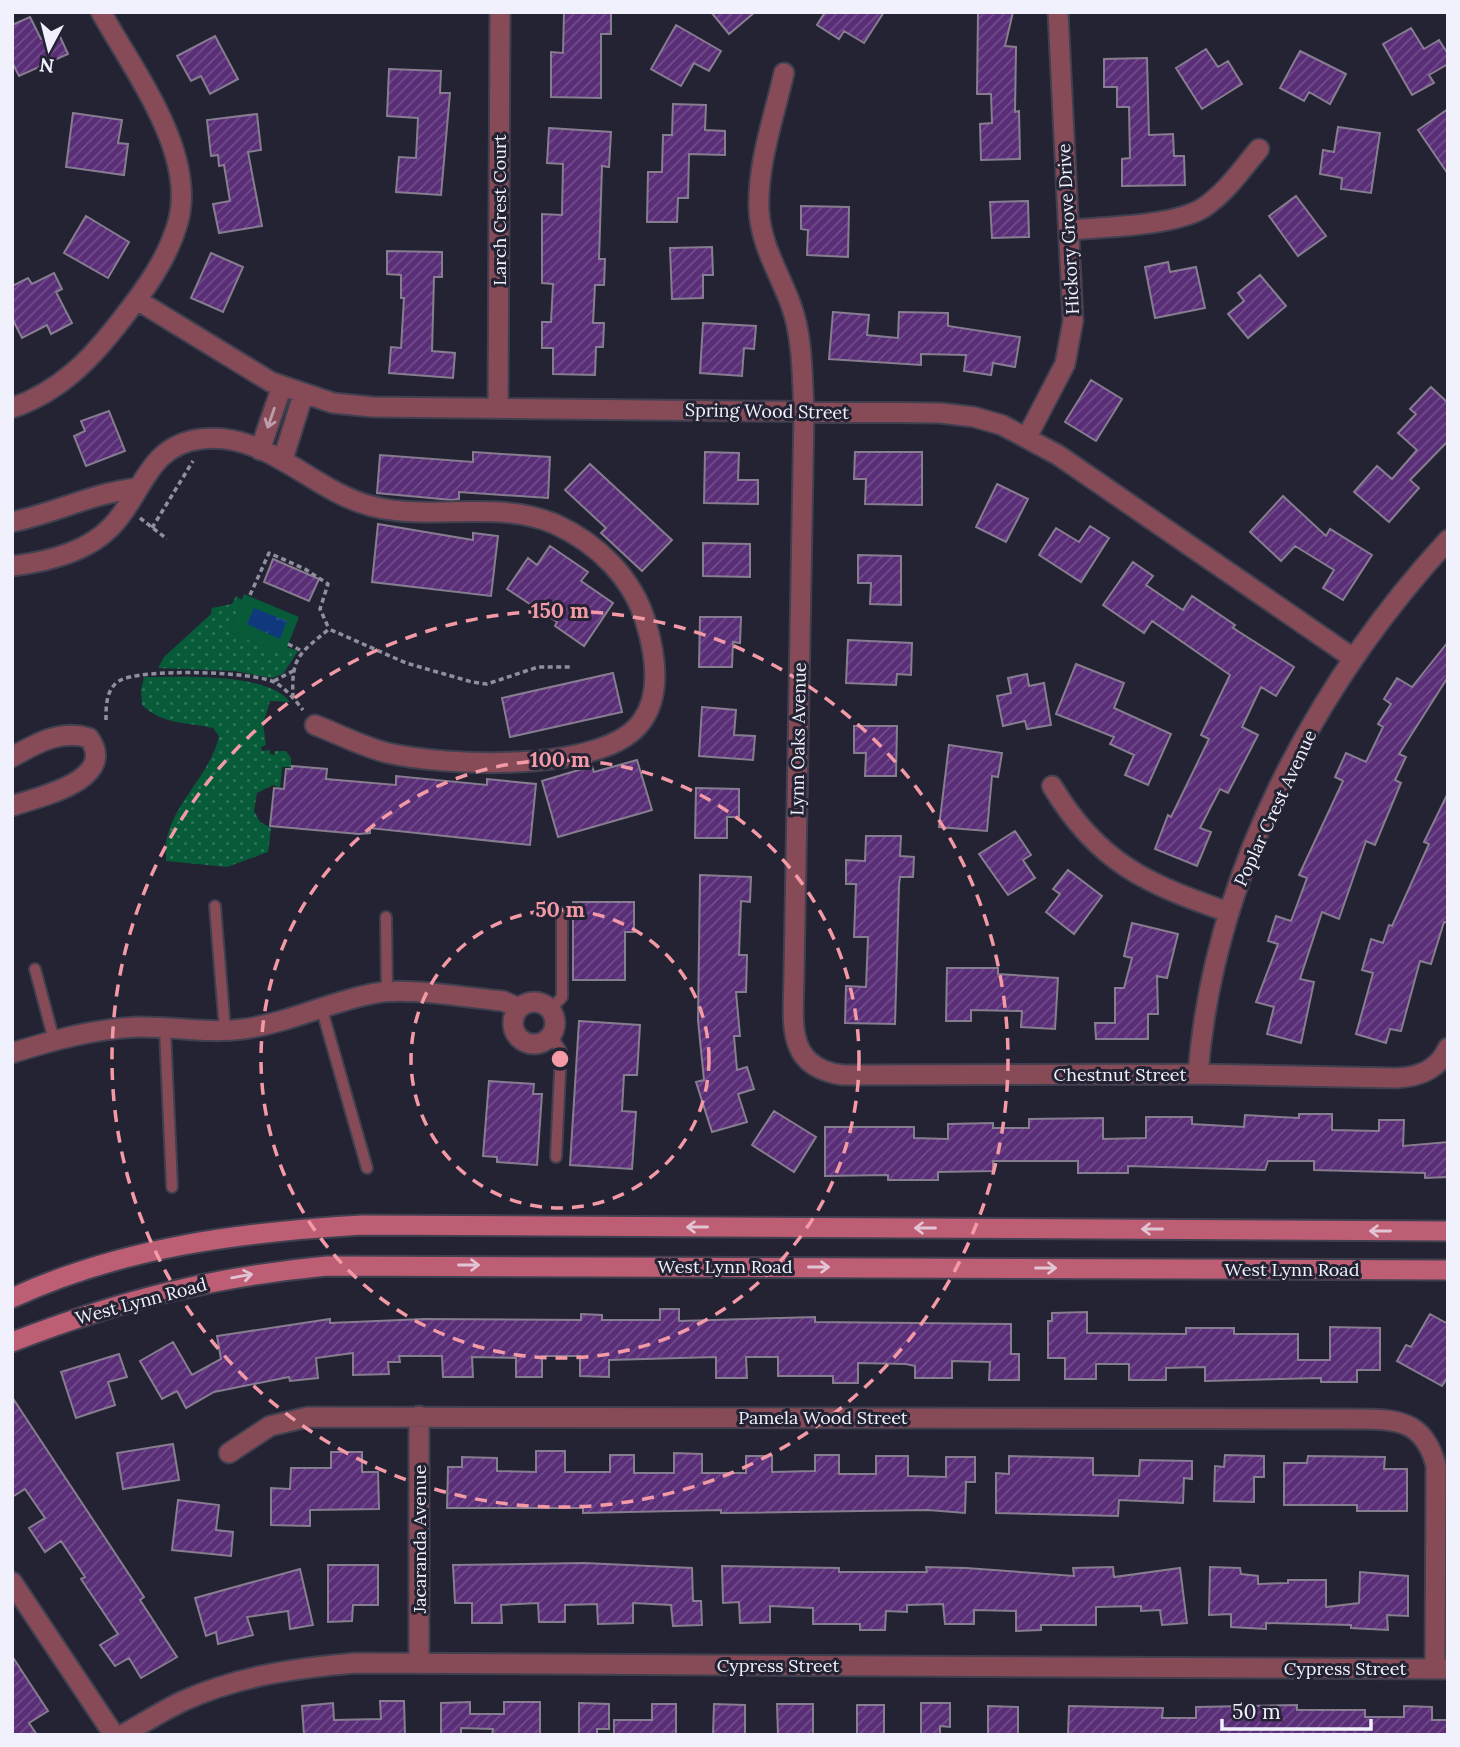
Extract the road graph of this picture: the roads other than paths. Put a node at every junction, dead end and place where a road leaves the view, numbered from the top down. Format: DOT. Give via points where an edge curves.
graph roads {
  1 [pos="101,12"];
  2 [pos="500,12"];
  3 [pos="1058,12"];
  4 [pos="784,73"];
  5 [pos="1259,149"];
  6 [pos="1069,230"];
  7 [pos="136,300"];
  8 [pos="282,386"];
  9 [pos="303,395"];
  10 [pos="12,408"];
  11 [pos="498,408"];
  12 [pos="804,411"];
  13 [pos="1027,437"];
  14 [pos="260,450"];
  15 [pos="283,459"];
  16 [pos="137,488"];
  17 [pos="12,522"];
  18 [pos="1448,540"];
  19 [pos="12,566"];
  20 [pos="1353,658"];
  21 [pos="315,725"];
  22 [pos="12,757"];
  23 [pos="1052,786"];
  24 [pos="12,806"];
  25 [pos="215,906"];
  26 [pos="562,912"];
  27 [pos="1228,912"];
  28 [pos="386,917"];
  29 [pos="34,969"];
  30 [pos="387,993"];
  31 [pos="519,1008"];
  32 [pos="322,1010"];
  33 [pos="550,1010"];
  34 [pos="165,1029"];
  35 [pos="225,1030"];
  36 [pos="551,1035"];
  37 [pos="54,1040"];
  38 [pos="1448,1048"];
  39 [pos="12,1053"];
  40 [pos="810,1064"];
  41 [pos="1198,1074"];
  42 [pos="556,1157"];
  43 [pos="367,1168"];
  44 [pos="172,1187"];
  45 [pos="1448,1231"];
  46 [pos="1448,1270"];
  47 [pos="12,1298"];
  48 [pos="12,1342"];
  49 [pos="419,1416"];
  50 [pos="229,1453"];
  51 [pos="12,1582"];
  52 [pos="419,1662"];
  53 [pos="1441,1669"];
  54 [pos="114,1735"];
  55 [pos="122,1735"];
  1 -- 7 [label="street" via="166,129 181,181 178,221 170,246"];
  2 -- 11 [label="street, Larch Crest Court"];
  3 -- 6 [label="street, Hickory Grove Drive"];
  4 -- 12 [label="street, Lynn Oaks Avenue" via="760,184 759,211 768,257 791,306"];
  5 -- 6 [label="street" via="1232,182 1201,209 1141,224"];
  6 -- 13 [label="street, Hickory Grove Drive" via="1070,343 1065,364"];
  7 -- 8 [label="street, Spring Wood Street"];
  7 -- 10 [label="street" via="81,368 53,389"];
  8 -- 9 [label="street, Spring Wood Street"];
  8 -- 14 [label="street, one-way"];
  9 -- 11 [label="street, Spring Wood Street" via="373,407"];
  9 -- 15 [label="street"];
  11 -- 12 [label="street, Spring Wood Street"];
  12 -- 13 [label="street, Spring Wood Street" via="974,417"];
  12 -- 40 [label="street, Lynn Oaks Avenue" via="794,1014 797,1045"];
  13 -- 20 [label="street, Spring Wood Street"];
  14 -- 15 [label="street"];
  14 -- 16 [label="street" via="220,439 183,442 147,469"];
  15 -- 21 [label="street" via="342,496 372,506 408,512 502,510 553,523 576,535 632,588 653,651 654,691 641,722 631,732 583,753 483,764 422,758 387,753"];
  16 -- 17 [label="street" via="108,491"];
  16 -- 19 [label="street" via="110,529 89,543 39,563"];
  18 -- 20 [label="street, Poplar Crest Avenue"];
  20 -- 27 [label="street, Poplar Crest Avenue" via="1280,788"];
  22 -- 24 [label="street" via="73,733 89,738 95,748 86,776 75,785"];
  23 -- 27 [label="street" via="1094,844 1130,871 1168,892"];
  25 -- 35 [label="lane"];
  26 -- 33 [label="lane" via="562,997"];
  27 -- 41 [label="street, Poplar Crest Avenue" via="1206,996"];
  28 -- 30 [label="lane"];
  29 -- 37 [label="lane"];
  30 -- 31 [label="street" via="503,1001"];
  30 -- 32 [label="street" via="372,993"];
  31 -- 33 [label="street" via="538,1002"];
  31 -- 36 [label="street" via="512,1021 520,1039 533,1044"];
  32 -- 35 [label="street" via="286,1021"];
  32 -- 43 [label="lane"];
  33 -- 36 [label="street" via="555,1022"];
  34 -- 35 [label="street"];
  34 -- 37 [label="street" via="138,1027"];
  34 -- 44 [label="lane"];
  36 -- 42 [label="lane" via="562,1051"];
  37 -- 39 [label="street"];
  38 -- 41 [label="street, Chestnut Street" via="1441,1062 1409,1078"];
  40 -- 41 [label="street, Chestnut Street" via="843,1075"];
  45 -- 47 [label="main road, one-way" via="362,1225 271,1231 182,1244 87,1269"];
  48 -- 46 [label="main road, West Lynn Road, one-way" via="182,1286 327,1266"];
  49 -- 50 [label="street, Pamela Wood Street" via="308,1417 270,1426"];
  49 -- 52 [label="street, Jacaranda Avenue"];
  49 -- 53 [label="street, Pamela Wood Street" via="1401,1422 1422,1435 1436,1466"];
  51 -- 54 [label="street"];
  52 -- 53 [label="street, Cypress Street"];
  52 -- 55 [label="street, Cypress Street" via="295,1668 253,1677 183,1701"];
}
